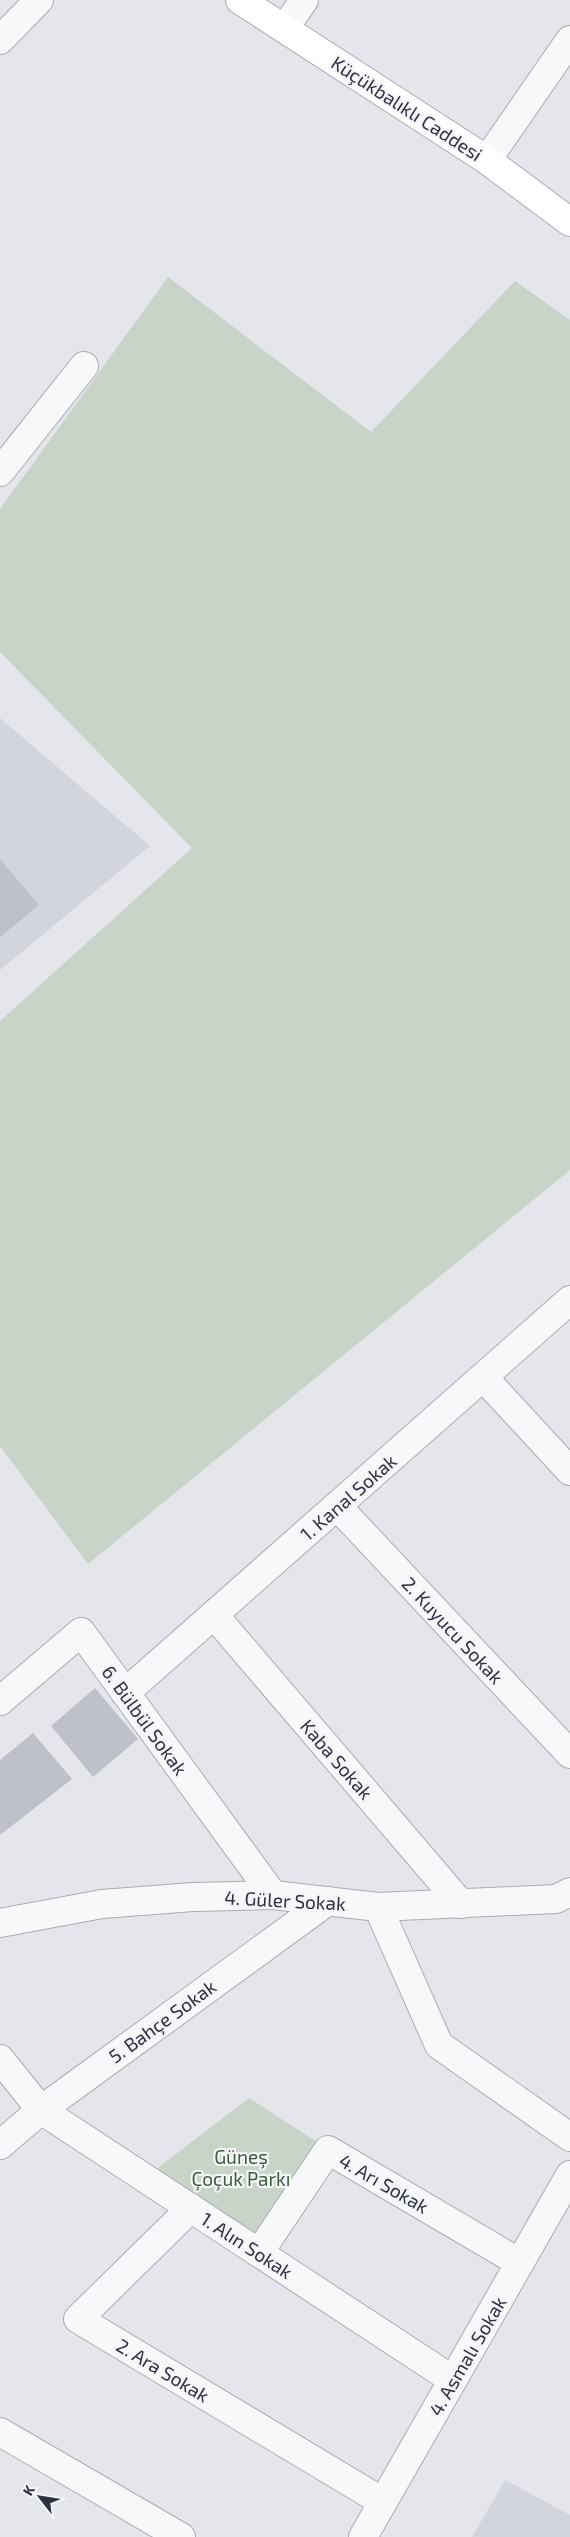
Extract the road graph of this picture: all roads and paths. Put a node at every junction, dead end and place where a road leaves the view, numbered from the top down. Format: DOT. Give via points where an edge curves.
graph roads {
  1 [pos="38,0"];
  2 [pos="240,0"];
  3 [pos="304,0"];
  4 [pos="285,28"];
  5 [pos="0,40"];
  6 [pos="570,40"];
  7 [pos="487,160"];
  8 [pos="570,222"];
  9 [pos="84,366"];
  10 [pos="0,472"];
  11 [pos="570,1300"];
  12 [pos="483,1377"];
  13 [pos="570,1471"];
  14 [pos="336,1506"];
  15 [pos="214,1615"];
  16 [pos="125,1693"];
  17 [pos="0,1701"];
  18 [pos="570,1754"];
  19 [pos="273,1895"];
  20 [pos="565,1900"];
  21 [pos="328,1901"];
  22 [pos="461,1904"];
  23 [pos="378,1907"];
  24 [pos="0,1924"];
  25 [pos="0,2059"];
  26 [pos="41,2110"];
  27 [pos="570,2137"];
  28 [pos="0,2146"];
  29 [pos="570,2175"];
  30 [pos="191,2208"];
  31 [pos="259,2253"];
  32 [pos="520,2263"];
  33 [pos="453,2380"];
  34 [pos="0,2432"];
  35 [pos="383,2502"];
  36 [pos="181,2537"];
  37 [pos="363,2537"];
  1 -- 5 [label="street"];
  2 -- 4 [label="main road, Küçükbalıklı Caddesi"];
  3 -- 4 [label="street"];
  4 -- 7 [label="main road, Küçükbalıklı Caddesi"];
  6 -- 7 [label="street"];
  7 -- 8 [label="main road, Küçükbalıklı Caddesi"];
  9 -- 10 [label="street"];
  11 -- 12 [label="street, 1. Kanal Sokak"];
  12 -- 13 [label="street"];
  12 -- 14 [label="street, 1. Kanal Sokak"];
  14 -- 15 [label="street, 1. Kanal Sokak"];
  14 -- 18 [label="street, 2. Kuyucu Sokak"];
  15 -- 16 [label="street, 1. Kanal Sokak"];
  15 -- 22 [label="street, Kaba Sokak"];
  16 -- 17 [label="street, 6. Bülbül Sokak" via="81,1632"];
  16 -- 19 [label="street, 6. Bülbül Sokak"];
  19 -- 21 [label="street, 4. Güler Sokak"];
  19 -- 24 [label="street, 4. Güler Sokak" via="102,1904"];
  20 -- 22 [label="street, 4. Güler Sokak"];
  21 -- 23 [label="street, 4. Güler Sokak"];
  21 -- 26 [label="street, 5. Bahçe Sokak"];
  22 -- 23 [label="street, 4. Güler Sokak"];
  23 -- 27 [label="street" via="439,2046"];
  25 -- 26 [label="street, 1. Alın Sokak"];
  26 -- 28 [label="street, 5. Bahçe Sokak"];
  26 -- 30 [label="street, 1. Alın Sokak"];
  29 -- 32 [label="street, 4. Asmalı Sokak"];
  30 -- 31 [label="street, 1. Alın Sokak"];
  30 -- 35 [label="street, 2. Ara Sokak" via="78,2319"];
  31 -- 32 [label="street, 4. Arı Sokak" via="328,2150"];
  31 -- 33 [label="street, 1. Alın Sokak"];
  32 -- 33 [label="street, 4. Asmalı Sokak"];
  33 -- 35 [label="street, 4. Asmalı Sokak"];
  34 -- 36 [label="street"];
  35 -- 37 [label="street, 4. Asmalı Sokak"];
}
